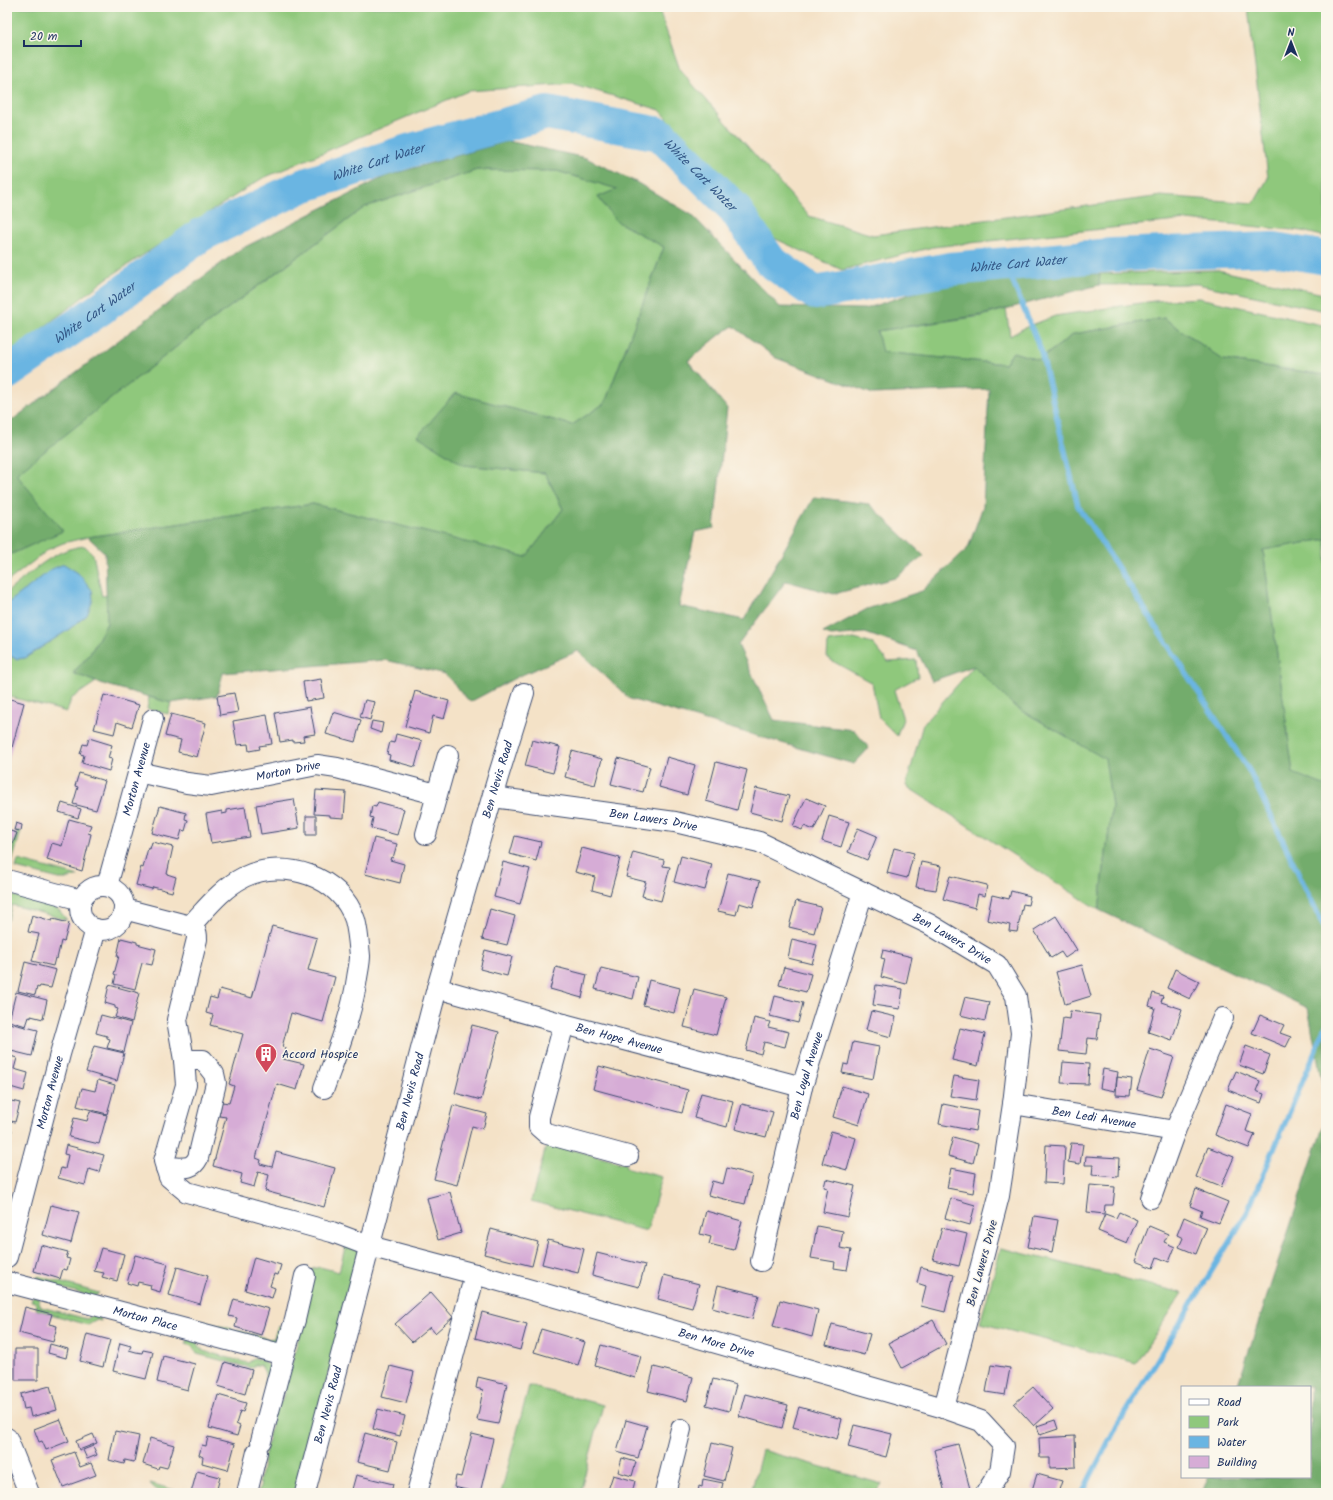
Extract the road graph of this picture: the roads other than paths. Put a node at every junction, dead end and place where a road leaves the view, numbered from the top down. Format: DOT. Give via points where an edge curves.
graph roads {
  1 [pos="524,693"];
  2 [pos="153,719"];
  3 [pos="448,755"];
  4 [pos="138,772"];
  5 [pos="436,794"];
  6 [pos="493,797"];
  7 [pos="426,834"];
  8 [pos="7,880"];
  9 [pos="107,886"];
  10 [pos="863,892"];
  11 [pos="81,900"];
  12 [pos="124,909"];
  13 [pos="190,926"];
  14 [pos="96,929"];
  15 [pos="437,988"];
  16 [pos="1223,1018"];
  17 [pos="564,1024"];
  18 [pos="184,1060"];
  19 [pos="802,1087"];
  20 [pos="324,1088"];
  21 [pos="1013,1104"];
  22 [pos="1175,1131"];
  23 [pos="628,1156"];
  24 [pos="166,1168"];
  25 [pos="1151,1198"];
  26 [pos="369,1246"];
  27 [pos="7,1257"];
  28 [pos="761,1261"];
  29 [pos="475,1274"];
  30 [pos="305,1276"];
  31 [pos="7,1282"];
  32 [pos="284,1355"];
  33 [pos="944,1408"];
  34 [pos="681,1429"];
  35 [pos="7,1438"];
  36 [pos="249,1488"];
  37 [pos="29,1493"];
  38 [pos="305,1493"];
  39 [pos="417,1493"];
  40 [pos="665,1493"];
  41 [pos="986,1493"];
  1 -- 6 [label="street, Ben Nevis Road"];
  2 -- 4 [label="street, Morton Avenue"];
  3 -- 5 [label="street"];
  4 -- 5 [label="street, Morton Drive" via="211,786 317,765"];
  4 -- 9 [label="street, Morton Avenue"];
  5 -- 7 [label="street"];
  6 -- 10 [label="street, Ben Lawers Drive" via="675,822 759,842"];
  6 -- 15 [label="street, Ben Nevis Road"];
  8 -- 11 [label="street"];
  9 -- 11 [label="street" via="94,887 84,894"];
  9 -- 12 [label="street" via="117,892 124,902"];
  10 -- 19 [label="street, Ben Loyal Avenue"];
  10 -- 21 [label="street, Ben Lawers Drive" via="929,924 998,965 1016,996 1021,1033"];
  11 -- 14 [label="street" via="80,914 89,926"];
  12 -- 13 [label="street"];
  12 -- 14 [label="street" via="118,923 112,928"];
  13 -- 18 [label="street" via="195,928 197,939 177,1020"];
  13 -- 20 [label="street" via="226,889 244,877 266,871 280,869 318,878 346,902 355,920 360,958 355,990 342,1038"];
  14 -- 27 [label="street, Morton Avenue" via="60,1054"];
  15 -- 17 [label="street, Ben Hope Avenue"];
  15 -- 26 [label="street, Ben Nevis Road"];
  16 -- 22 [label="street"];
  17 -- 19 [label="street, Ben Hope Avenue"];
  17 -- 23 [label="street" via="539,1127 547,1134"];
  18 -- 24 [label="street" via="186,1085 164,1161"];
  18 -- 24 [label="street" via="203,1060 214,1074 216,1083 196,1162 189,1167"];
  19 -- 28 [label="street, Ben Loyal Avenue"];
  21 -- 22 [label="street, Ben Ledi Avenue"];
  21 -- 33 [label="street, Ben Lawers Drive" via="999,1196"];
  22 -- 25 [label="street"];
  24 -- 26 [label="street, Ben More Drive" via="169,1177 187,1192 332,1232"];
  26 -- 29 [label="street, Ben More Drive"];
  26 -- 38 [label="street, Ben Nevis Road"];
  29 -- 33 [label="street, Ben More Drive"];
  29 -- 39 [label="street"];
  30 -- 32 [label="street"];
  31 -- 32 [label="street, Morton Place"];
  32 -- 36 [label="street"];
  33 -- 41 [label="street, Ben More Drive" via="982,1421 1004,1446 1000,1471"];
  34 -- 40 [label="street"];
  35 -- 37 [label="street"];
}
